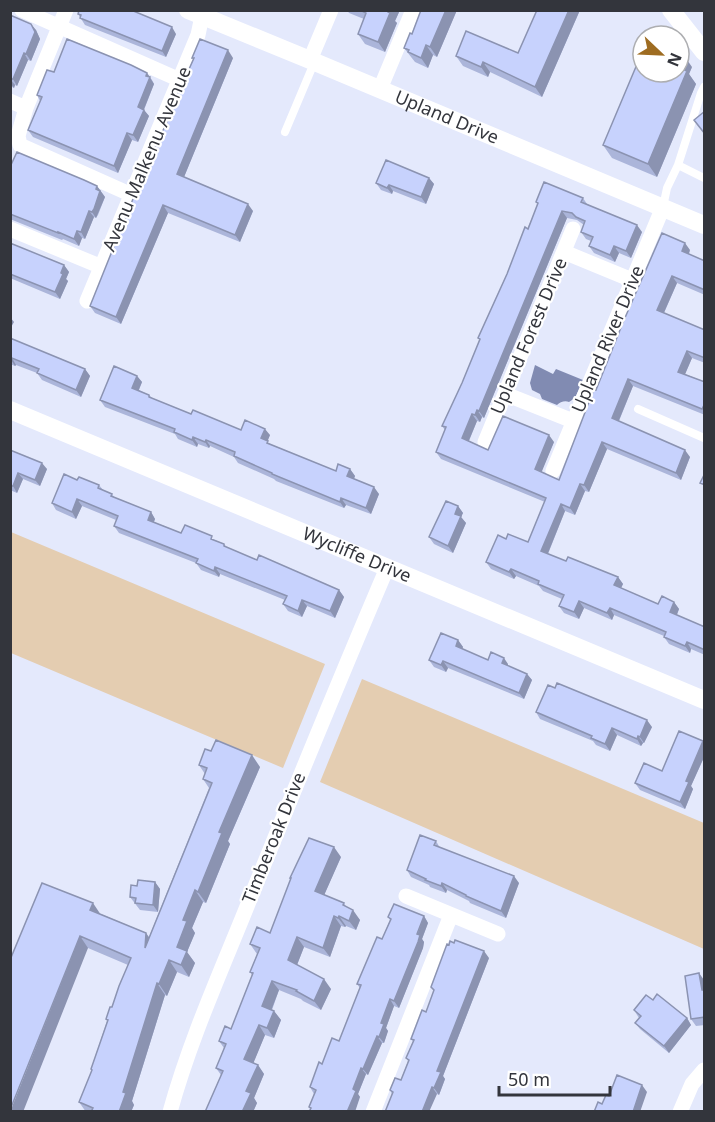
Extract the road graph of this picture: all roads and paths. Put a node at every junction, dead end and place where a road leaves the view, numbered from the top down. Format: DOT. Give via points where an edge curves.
graph roads {
  1 [pos="22,10"];
  2 [pos="66,10"];
  3 [pos="332,10"];
  4 [pos="413,10"];
  5 [pos="671,10"];
  6 [pos="198,12"];
  7 [pos="59,28"];
  8 [pos="705,52"];
  9 [pos="312,61"];
  10 [pos="180,80"];
  11 [pos="705,87"];
  12 [pos="380,89"];
  13 [pos="10,101"];
  14 [pos="26,108"];
  15 [pos="285,132"];
  16 [pos="678,165"];
  17 [pos="705,178"];
  18 [pos="132,195"];
  19 [pos="663,207"];
  20 [pos="705,225"];
  21 [pos="573,229"];
  22 [pos="10,230"];
  23 [pos="564,252"];
  24 [pos="102,267"];
  25 [pos="633,280"];
  26 [pos="87,301"];
  27 [pos="505,393"];
  28 [pos="638,409"];
  29 [pos="10,411"];
  30 [pos="573,421"];
  31 [pos="705,438"];
  32 [pos="485,442"];
  33 [pos="553,471"];
  34 [pos="387,568"];
  35 [pos="705,700"];
  36 [pos="406,896"];
  37 [pos="451,915"];
  38 [pos="498,934"];
  39 [pos="705,1070"];
  40 [pos="170,1112"];
  41 [pos="373,1112"];
  42 [pos="680,1112"];
  1 -- 7 [label="street"];
  2 -- 7 [label="street"];
  3 -- 9 [label="street"];
  4 -- 12 [label="street"];
  5 -- 8 [label="street"];
  6 -- 9 [label="street, Upland Drive"];
  6 -- 10 [label="street, Avenu Malkenu Avenue" via="198,35"];
  7 -- 10 [label="street"];
  7 -- 14 [label="street"];
  9 -- 12 [label="street, Upland Drive"];
  9 -- 15 [label="lane"];
  10 -- 18 [label="street, Avenu Malkenu Avenue"];
  11 -- 16 [label="lane"];
  12 -- 19 [label="street, Upland Drive"];
  13 -- 14 [label="street"];
  14 -- 18 [label="street" via="18,136 20,145"];
  16 -- 17 [label="lane"];
  16 -- 19 [label="lane"];
  18 -- 24 [label="street, Avenu Malkenu Avenue"];
  19 -- 20 [label="street, Upland Drive"];
  19 -- 25 [label="street, Upland River Drive"];
  21 -- 23 [label="street, Upland Forest Drive"];
  22 -- 24 [label="street"];
  23 -- 25 [label="street"];
  23 -- 27 [label="street, Upland Forest Drive"];
  24 -- 26 [label="street, Avenu Malkenu Avenue"];
  25 -- 30 [label="street, Upland River Drive"];
  27 -- 30 [label="street"];
  27 -- 32 [label="street, Upland Forest Drive"];
  28 -- 31 [label="lane"];
  29 -- 34 [label="street, Wycliffe Drive"];
  30 -- 33 [label="street, Upland River Drive"];
  34 -- 35 [label="street, Wycliffe Drive"];
  34 -- 40 [label="street, Timberoak Drive" via="200,1024"];
  36 -- 37 [label="street"];
  37 -- 38 [label="street"];
  37 -- 41 [label="street"];
  39 -- 42 [label="street" via="693,1084"];
}
